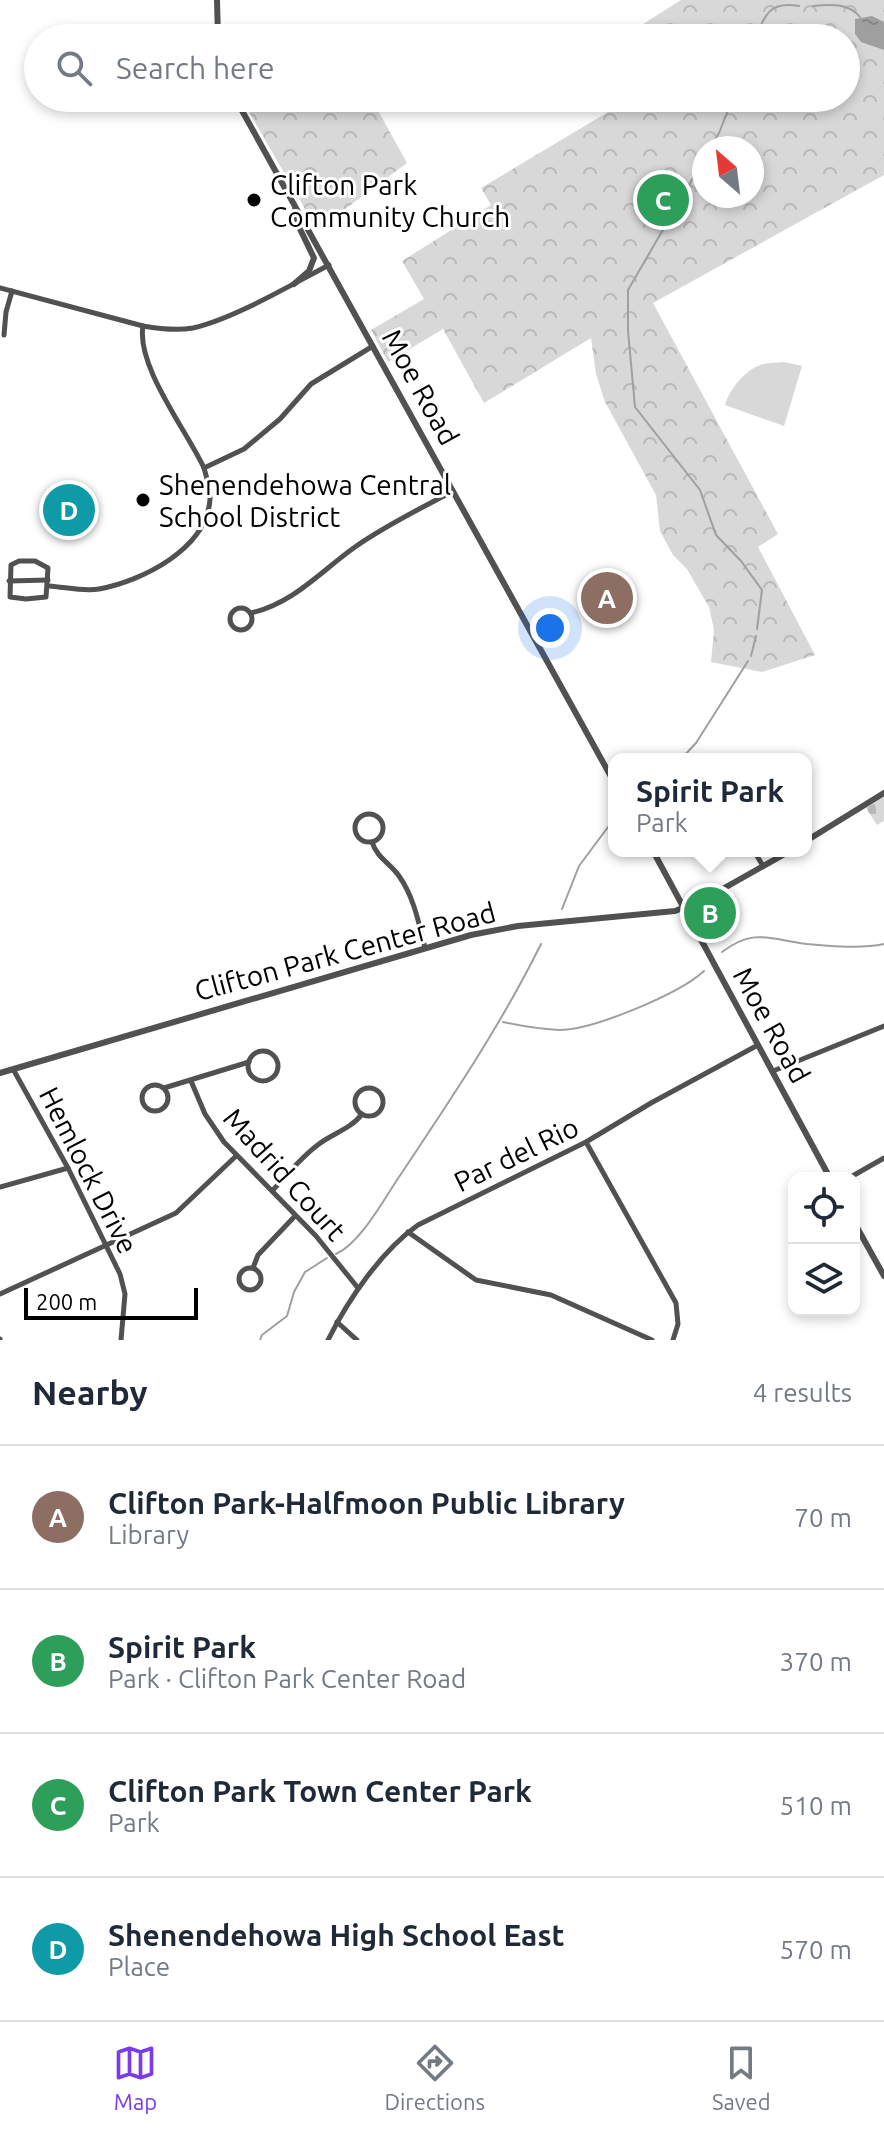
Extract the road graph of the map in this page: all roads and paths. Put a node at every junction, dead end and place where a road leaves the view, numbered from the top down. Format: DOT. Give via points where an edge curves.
graph roads {
  1 [pos="217,0"];
  2 [pos="218,24"];
  3 [pos="243,112"];
  4 [pos="293,203"];
  5 [pos="329,265"];
  6 [pos="294,284"];
  7 [pos="0,288"];
  8 [pos="12,291"];
  9 [pos="143,326"];
  10 [pos="4,335"];
  11 [pos="373,346"];
  12 [pos="204,468"];
  13 [pos="454,490"];
  14 [pos="9,581"];
  15 [pos="49,583"];
  16 [pos="251,613"];
  17 [pos="608,771"];
  18 [pos="884,793"];
  19 [pos="812,837"];
  20 [pos="372,842"];
  21 [pos="656,857"];
  22 [pos="758,857"];
  23 [pos="779,857"];
  24 [pos="763,866"];
  25 [pos="684,908"];
  26 [pos="425,948"];
  27 [pos="884,1026"];
  28 [pos="758,1045"];
  29 [pos="249,1062"];
  30 [pos="13,1069"];
  31 [pos="773,1071"];
  32 [pos="0,1073"];
  33 [pos="191,1081"];
  34 [pos="164,1088"];
  35 [pos="362,1114"];
  36 [pos="586,1142"];
  37 [pos="235,1157"];
  38 [pos="884,1158"];
  39 [pos="68,1168"];
  40 [pos="827,1172"];
  41 [pos="860,1172"];
  42 [pos="0,1187"];
  43 [pos="272,1191"];
  44 [pos="295,1216"];
  45 [pos="408,1232"];
  46 [pos="860,1233"];
  47 [pos="107,1245"];
  48 [pos="253,1268"];
  49 [pos="884,1276"];
  50 [pos="358,1288"];
  51 [pos="0,1294"];
  52 [pos="337,1322"];
  53 [pos="121,1340"];
  54 [pos="328,1340"];
  55 [pos="357,1340"];
  56 [pos="652,1340"];
  57 [pos="673,1340"];
  1 -- 2 [label="street"];
  3 -- 4 [label="street, Moe Road"];
  4 -- 5 [label="street, Moe Road"];
  4 -- 6 [label="street" via="314,258"];
  5 -- 6 [label="street"];
  5 -- 11 [label="street, Moe Road"];
  6 -- 9 [label="street" via="191,328"];
  7 -- 8 [label="street"];
  8 -- 9 [label="street"];
  8 -- 10 [label="street"];
  9 -- 12 [label="street" via="142,347 149,365"];
  11 -- 12 [label="street" via="311,384 244,449"];
  11 -- 13 [label="street, Moe Road"];
  12 -- 15 [label="street" via="210,501 206,514 195,536 178,552 127,581 96,590"];
  13 -- 16 [label="street" via="355,547 277,605"];
  13 -- 17 [label="street, Moe Road"];
  14 -- 15 [label="street"];
  14 -- 15 [label="street" via="10,597 26,599 46,597"];
  14 -- 15 [label="street" via="11,565 35,561 48,568"];
  16 -- 16 [label="street" via="247,628 232,625 236,609"];
  18 -- 19 [label="street"];
  20 -- 20 [label="street" via="356,832 358,820 366,814 383,824 380,837"];
  20 -- 26 [label="street" via="405,886"];
  21 -- 25 [label="street, Moe Road"];
  22 -- 24 [label="street"];
  23 -- 24 [label="street, Clifton Park Center Road"];
  24 -- 25 [label="street, Clifton Park Center Road"];
  25 -- 26 [label="street, Clifton Park Center Road" via="518,926"];
  25 -- 28 [label="street, Moe Road"];
  26 -- 30 [label="street, Clifton Park Center Road"];
  27 -- 31 [label="street"];
  28 -- 31 [label="street, Moe Road"];
  28 -- 36 [label="street, Par del Rio"];
  29 -- 29 [label="street" via="252,1075 261,1080 277,1070 269,1052 259,1052"];
  29 -- 33 [label="street"];
  30 -- 32 [label="street, Clifton Park Center Road"];
  30 -- 39 [label="street, Hemlock Drive"];
  31 -- 40 [label="street, Moe Road"];
  33 -- 34 [label="street"];
  33 -- 37 [label="street, Madrid Court" via="211,1124"];
  34 -- 34 [label="street" via="145,1089 141,1099 146,1108 156,1112 165,1107"];
  35 -- 35 [label="street" via="357,1096 364,1089 377,1091 382,1108 375,1115"];
  35 -- 43 [label="street" via="302,1158"];
  36 -- 45 [label="street, Par del Rio"];
  36 -- 57 [label="street" via="676,1303"];
  37 -- 43 [label="street, Madrid Court"];
  37 -- 47 [label="street" via="176,1213"];
  38 -- 41 [label="street"];
  39 -- 42 [label="street"];
  39 -- 47 [label="street, Hemlock Drive"];
  43 -- 44 [label="street, Madrid Court"];
  44 -- 48 [label="street" via="258,1255"];
  44 -- 50 [label="street, Madrid Court"];
  45 -- 50 [label="street, Par del Rio"];
  45 -- 56 [label="street" via="476,1280 551,1295"];
  46 -- 49 [label="street"];
  47 -- 51 [label="street"];
  47 -- 53 [label="street, Hemlock Drive" via="125,1294"];
  48 -- 48 [label="street" via="242,1270 239,1277 248,1290 261,1281"];
  50 -- 52 [label="street, Par del Rio"];
  52 -- 54 [label="street, Par del Rio"];
  52 -- 55 [label="street"];
}
